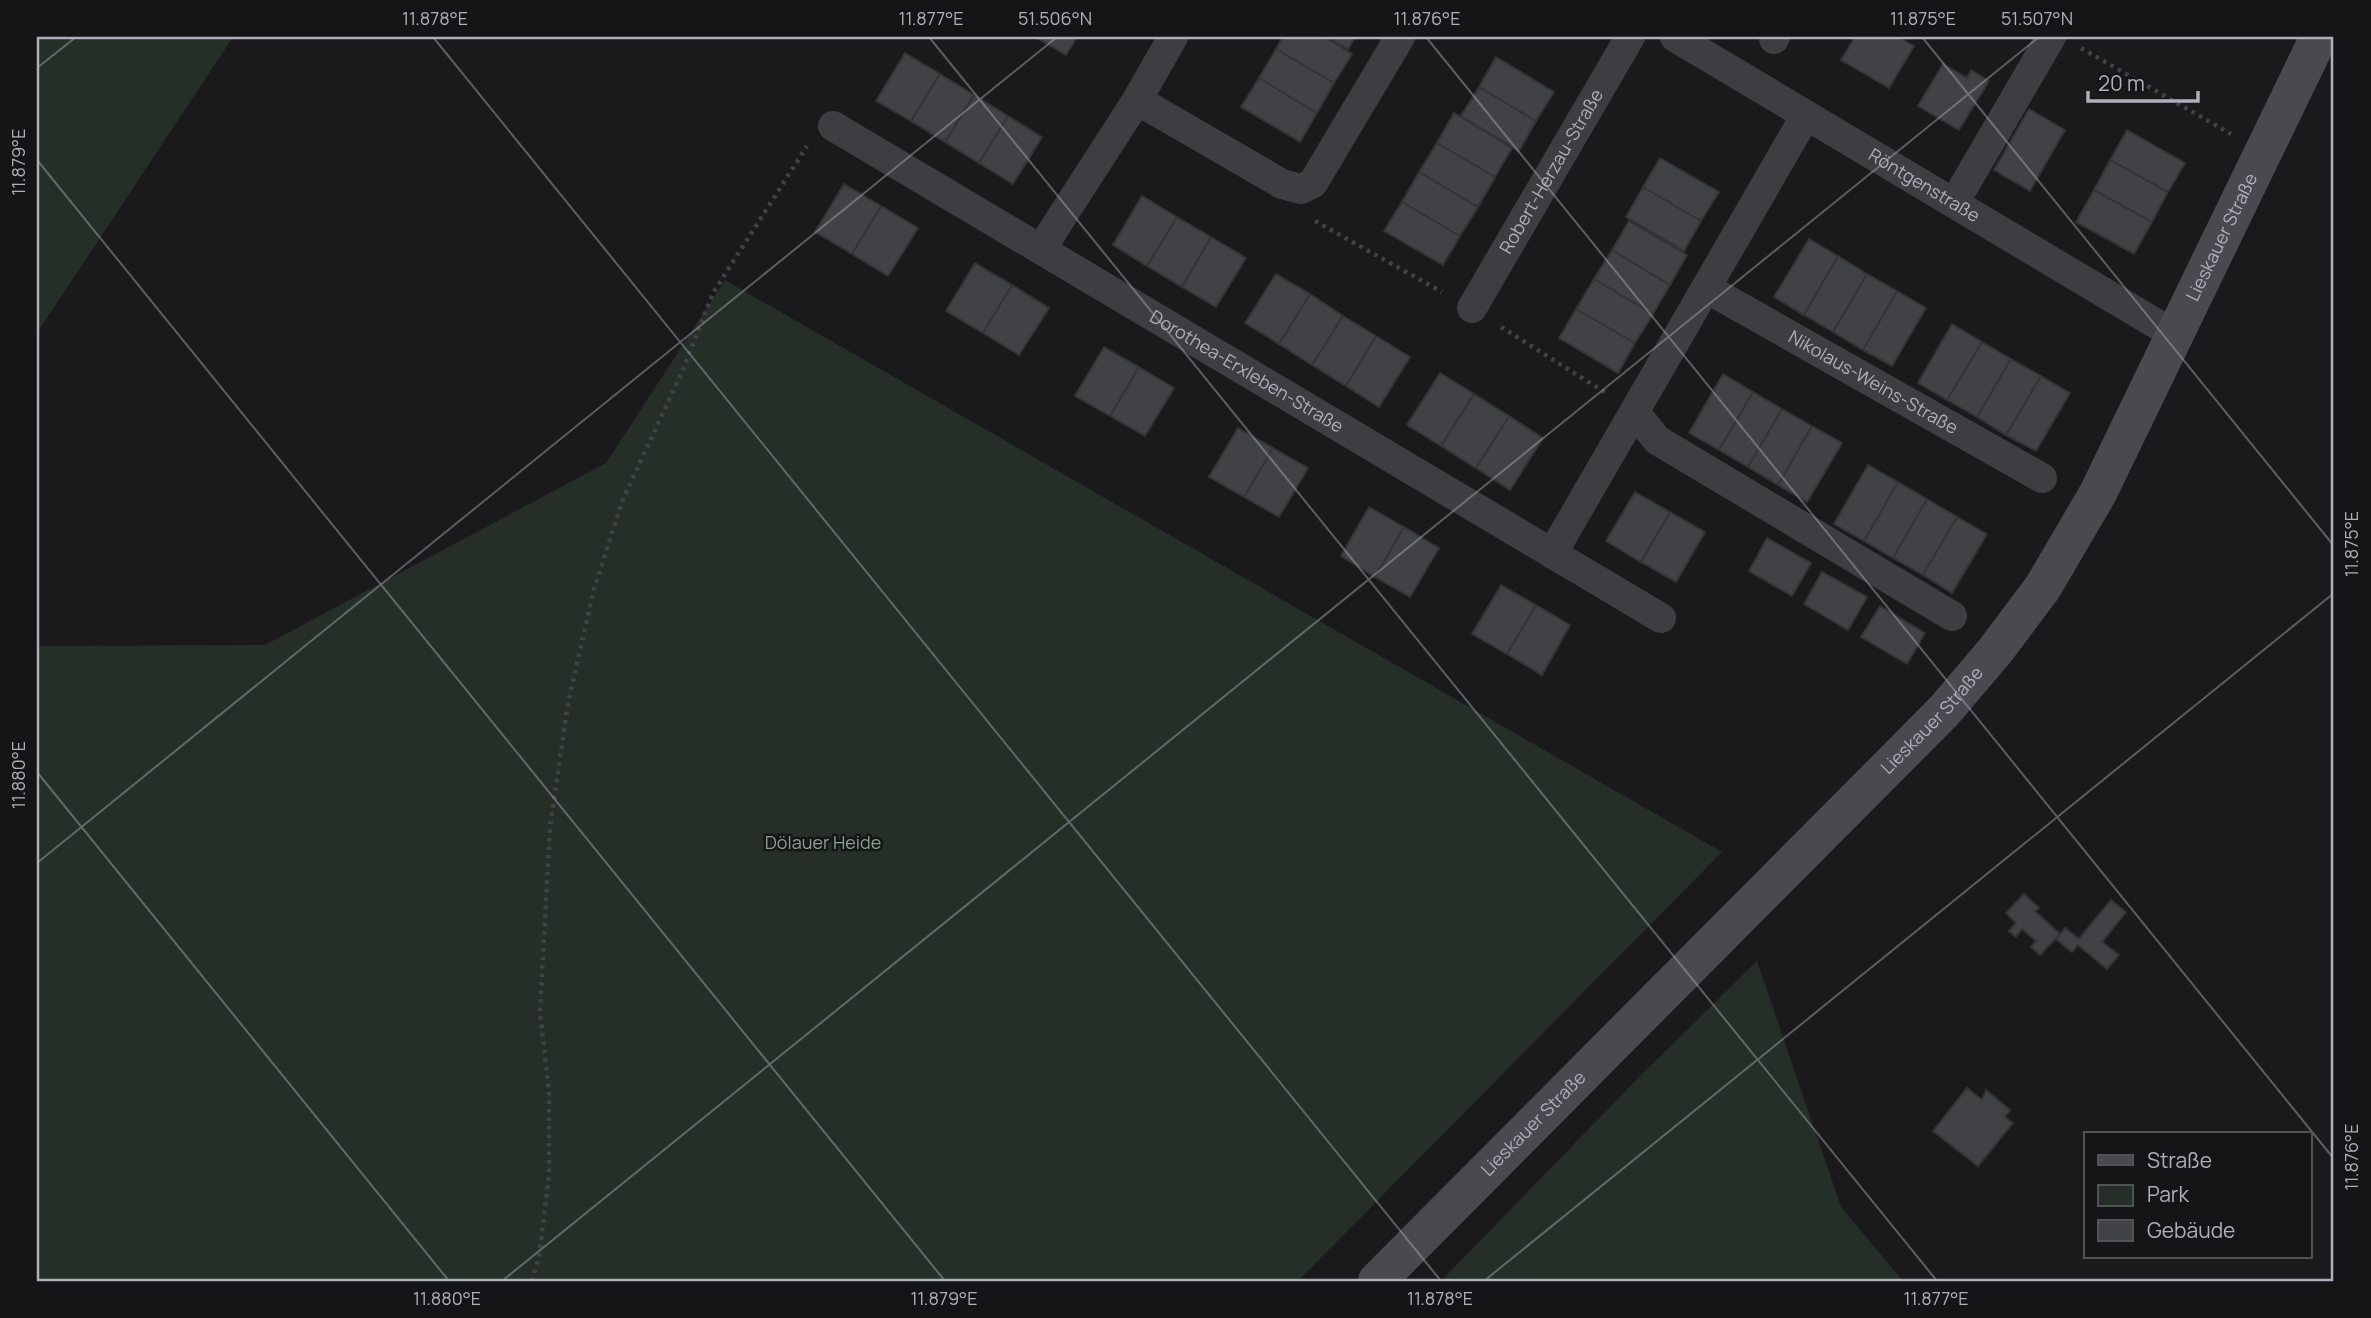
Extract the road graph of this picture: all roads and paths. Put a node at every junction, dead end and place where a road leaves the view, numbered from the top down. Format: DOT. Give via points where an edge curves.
graph roads {
  1 [pos="1400,37"];
  2 [pos="1630,37"];
  3 [pos="1675,37"];
  4 [pos="2051,37"];
  5 [pos="2319,37"];
  6 [pos="1160,41"];
  7 [pos="1137,100"];
  8 [pos="1806,115"];
  9 [pos="833,126"];
  10 [pos="2263,152"];
  11 [pos="1954,203"];
  12 [pos="1041,249"];
  13 [pos="1706,288"];
  14 [pos="1472,309"];
  15 [pos="2175,335"];
  16 [pos="1635,412"];
  17 [pos="2042,478"];
  18 [pos="1552,554"];
  19 [pos="1952,617"];
  20 [pos="1661,618"];
  21 [pos="532,1281"];
  22 [pos="1377,1281"];
  1 -- 7 [label="street" via="1313,183 1301,189 1282,184"];
  2 -- 14 [label="street, Robert-Herzau-Straße"];
  3 -- 8 [label="street, Röntgenstraße"];
  4 -- 10 [label="path" via="2071,42"];
  4 -- 11 [label="street"];
  5 -- 10 [label="street, Lieskauer Straße"];
  6 -- 7 [label="street"];
  7 -- 12 [label="street"];
  8 -- 11 [label="street, Röntgenstraße"];
  8 -- 13 [label="street"];
  9 -- 12 [label="street, Dorothea-Erxleben-Straße"];
  9 -- 21 [label="path" via="821,124 713,293 623,499 594,589 568,703 550,827 540,1013 550,1091 549,1175"];
  10 -- 15 [label="street, Lieskauer Straße"];
  11 -- 15 [label="street, Röntgenstraße"];
  12 -- 18 [label="street, Dorothea-Erxleben-Straße"];
  13 -- 16 [label="street"];
  13 -- 17 [label="street, Nikolaus-Weins-Straße"];
  15 -- 22 [label="street, Lieskauer Straße" via="2098,493 2043,587 1987,661 1944,711"];
  16 -- 18 [label="street"];
  16 -- 19 [label="street" via="1657,440"];
  18 -- 20 [label="street, Dorothea-Erxleben-Straße"];
}
